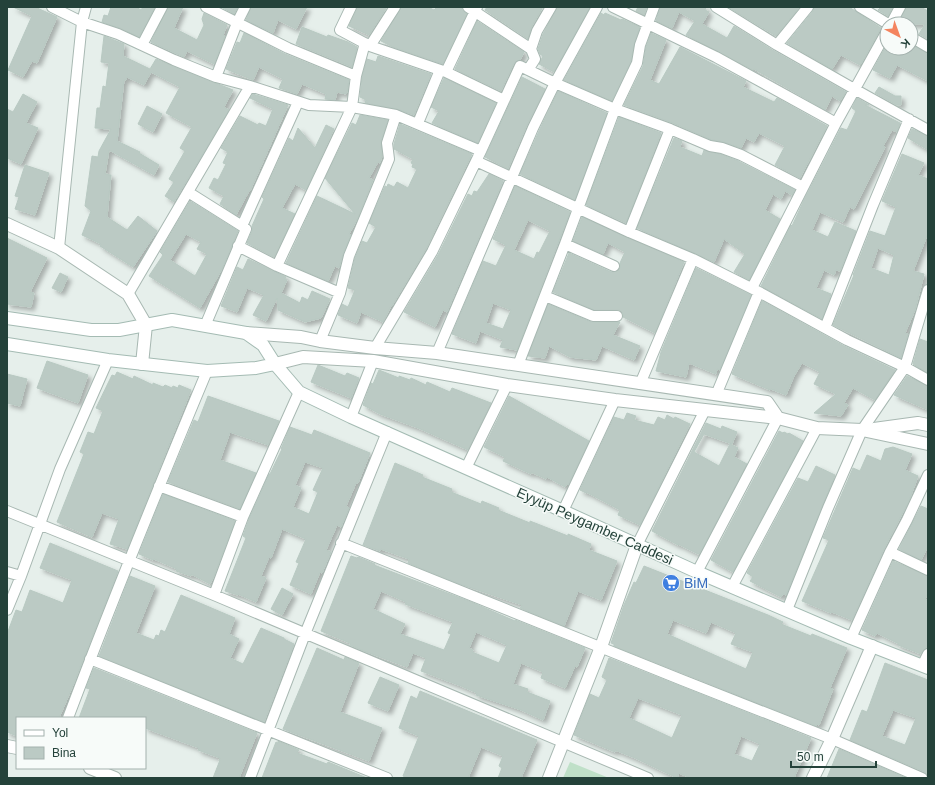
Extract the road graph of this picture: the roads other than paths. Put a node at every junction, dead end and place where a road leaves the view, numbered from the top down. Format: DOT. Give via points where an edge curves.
graph roads {
  1 [pos="52,7"];
  2 [pos="86,7"];
  3 [pos="162,7"];
  4 [pos="206,7"];
  5 [pos="245,7"];
  6 [pos="350,7"];
  7 [pos="396,7"];
  8 [pos="551,7"];
  9 [pos="597,7"];
  10 [pos="613,7"];
  11 [pos="654,7"];
  12 [pos="808,7"];
  13 [pos="860,7"];
  14 [pos="900,7"];
  15 [pos="473,8"];
  16 [pos="722,8"];
  17 [pos="895,16"];
  18 [pos="879,18"];
  19 [pos="82,22"];
  20 [pos="237,23"];
  21 [pos="647,23"];
  22 [pos="919,42"];
  23 [pos="367,44"];
  24 [pos="142,45"];
  25 [pos="777,45"];
  26 [pos="879,46"];
  27 [pos="928,47"];
  28 [pos="531,49"];
  29 [pos="528,70"];
  30 [pos="443,71"];
  31 [pos="356,76"];
  32 [pos="216,77"];
  33 [pos="554,83"];
  34 [pos="250,86"];
  35 [pos="856,90"];
  36 [pos="504,100"];
  37 [pos="298,102"];
  38 [pos="352,108"];
  39 [pos="615,109"];
  40 [pos="396,115"];
  41 [pos="909,119"];
  42 [pos="418,123"];
  43 [pos="836,123"];
  44 [pos="670,129"];
  45 [pos="928,130"];
  46 [pos="481,151"];
  47 [pos="476,160"];
  48 [pos="512,177"];
  49 [pos="803,187"];
  50 [pos="188,192"];
  51 [pos="579,208"];
  52 [pos="7,224"];
  53 [pos="242,226"];
  54 [pos="629,232"];
  55 [pos="565,244"];
  56 [pos="238,246"];
  57 [pos="59,248"];
  58 [pos="693,259"];
  59 [pos="277,266"];
  60 [pos="614,266"];
  61 [pos="755,290"];
  62 [pos="928,290"];
  63 [pos="340,293"];
  64 [pos="128,294"];
  65 [pos="545,296"];
  66 [pos="617,316"];
  67 [pos="7,318"];
  68 [pos="146,325"];
  69 [pos="205,326"];
  70 [pos="825,328"];
  71 [pos="246,333"];
  72 [pos="320,341"];
  73 [pos="7,344"];
  74 [pos="375,348"];
  75 [pos="436,353"];
  76 [pos="108,360"];
  77 [pos="373,361"];
  78 [pos="142,364"];
  79 [pos="275,364"];
  80 [pos="518,365"];
  81 [pos="905,367"];
  82 [pos="207,371"];
  83 [pos="928,380"];
  84 [pos="640,384"];
  85 [pos="506,385"];
  86 [pos="299,392"];
  87 [pos="716,395"];
  88 [pos="614,400"];
  89 [pos="705,410"];
  90 [pos="351,417"];
  91 [pos="778,418"];
  92 [pos="928,425"];
  93 [pos="816,428"];
  94 [pos="862,430"];
  95 [pos="387,432"];
  96 [pos="928,444"];
  97 [pos="466,468"];
  98 [pos="928,475"];
  99 [pos="159,486"];
  100 [pos="7,511"];
  101 [pos="563,511"];
  102 [pos="243,517"];
  103 [pos="39,525"];
  104 [pos="341,542"];
  105 [pos="637,545"];
  106 [pos="890,552"];
  107 [pos="129,562"];
  108 [pos="928,570"];
  109 [pos="7,572"];
  110 [pos="697,572"];
  111 [pos="21,576"];
  112 [pos="732,587"];
  113 [pos="214,595"];
  114 [pos="7,610"];
  115 [pos="787,610"];
  116 [pos="305,634"];
  117 [pos="851,638"];
  118 [pos="872,646"];
  119 [pos="601,647"];
  120 [pos="928,654"];
  121 [pos="90,659"];
  122 [pos="925,667"];
  123 [pos="68,717"];
  124 [pos="269,732"];
  125 [pos="832,739"];
  126 [pos="564,742"];
  127 [pos="92,769"];
  128 [pos="115,778"];
  129 [pos="250,778"];
  130 [pos="387,778"];
  131 [pos="549,778"];
  132 [pos="648,778"];
  133 [pos="813,778"];
  134 [pos="922,778"];
  1 -- 19 [label="street"];
  2 -- 19 [label="street"];
  3 -- 24 [label="street"];
  4 -- 20 [label="street"];
  5 -- 20 [label="street"];
  6 -- 23 [label="street" via="340,30"];
  7 -- 23 [label="street"];
  8 -- 28 [label="street" via="537,31"];
  9 -- 33 [label="street"];
  10 -- 21 [label="street"];
  11 -- 21 [label="street"];
  12 -- 25 [label="street"];
  13 -- 18 [label="street"];
  14 -- 17 [label="street"];
  15 -- 28 [label="street"];
  15 -- 30 [label="street"];
  16 -- 25 [label="street"];
  19 -- 24 [label="street"];
  19 -- 57 [label="street"];
  20 -- 31 [label="street" via="288,48"];
  20 -- 32 [label="street"];
  21 -- 39 [label="street" via="637,63"];
  21 -- 43 [label="street" via="716,57"];
  22 -- 27 [label="street"];
  23 -- 30 [label="street"];
  23 -- 31 [label="street"];
  24 -- 32 [label="street"];
  25 -- 35 [label="street"];
  26 -- 35 [label="street"];
  28 -- 29 [label="street" via="535,58"];
  29 -- 33 [label="street"];
  29 -- 36 [label="street" via="520,66"];
  30 -- 36 [label="street"];
  30 -- 42 [label="street"];
  31 -- 38 [label="street"];
  32 -- 34 [label="street"];
  33 -- 39 [label="street"];
  33 -- 48 [label="street"];
  34 -- 37 [label="street"];
  34 -- 50 [label="street"];
  35 -- 41 [label="street"];
  35 -- 43 [label="street"];
  36 -- 46 [label="street"];
  37 -- 38 [label="street"];
  37 -- 53 [label="street"];
  38 -- 40 [label="street"];
  38 -- 59 [label="street"];
  39 -- 44 [label="street"];
  39 -- 51 [label="street"];
  40 -- 42 [label="street"];
  40 -- 63 [label="street" via="387,143 389,159 349,256"];
  41 -- 45 [label="street"];
  41 -- 70 [label="street"];
  42 -- 46 [label="street"];
  43 -- 49 [label="street"];
  44 -- 49 [label="street" via="710,146 741,155"];
  44 -- 54 [label="street"];
  46 -- 47 [label="street"];
  47 -- 48 [label="street"];
  47 -- 74 [label="street" via="432,252"];
  48 -- 51 [label="street"];
  48 -- 75 [label="street"];
  49 -- 61 [label="street"];
  50 -- 53 [label="street"];
  50 -- 64 [label="street"];
  51 -- 54 [label="street"];
  51 -- 55 [label="street"];
  52 -- 57 [label="street"];
  53 -- 56 [label="street" via="246,229"];
  54 -- 58 [label="street"];
  55 -- 60 [label="street"];
  55 -- 65 [label="street"];
  56 -- 59 [label="street"];
  56 -- 69 [label="street"];
  57 -- 64 [label="street"];
  58 -- 61 [label="street"];
  58 -- 84 [label="street"];
  59 -- 63 [label="street"];
  61 -- 70 [label="street"];
  61 -- 87 [label="street"];
  62 -- 81 [label="street"];
  63 -- 72 [label="street"];
  64 -- 68 [label="street"];
  65 -- 66 [label="street" via="593,316"];
  65 -- 80 [label="street"];
  67 -- 68 [label="street" via="91,330 118,330"];
  68 -- 69 [label="street" via="172,320"];
  68 -- 78 [label="street"];
  69 -- 71 [label="street"];
  70 -- 81 [label="street"];
  71 -- 72 [label="street"];
  71 -- 79 [label="street, Eyyüp Peygamber Caddesi" via="263,345"];
  72 -- 74 [label="street"];
  73 -- 76 [label="street"];
  74 -- 75 [label="street"];
  75 -- 80 [label="street"];
  76 -- 78 [label="street"];
  76 -- 103 [label="street" via="60,469"];
  77 -- 79 [label="street" via="303,357"];
  77 -- 85 [label="street"];
  77 -- 90 [label="street"];
  78 -- 82 [label="street"];
  79 -- 82 [label="street" via="256,368"];
  79 -- 86 [label="street, Eyyüp Peygamber Caddesi"];
  80 -- 84 [label="street"];
  81 -- 83 [label="street"];
  81 -- 94 [label="street"];
  82 -- 99 [label="street"];
  84 -- 87 [label="street"];
  85 -- 88 [label="street"];
  85 -- 97 [label="street"];
  86 -- 90 [label="street, Eyyüp Peygamber Caddesi"];
  86 -- 102 [label="street"];
  87 -- 91 [label="street" via="767,402"];
  88 -- 89 [label="street"];
  88 -- 101 [label="street"];
  89 -- 91 [label="street"];
  89 -- 105 [label="street"];
  90 -- 95 [label="street, Eyyüp Peygamber Caddesi"];
  91 -- 93 [label="street"];
  91 -- 110 [label="street"];
  92 -- 94 [label="street"];
  93 -- 94 [label="street"];
  93 -- 112 [label="street"];
  94 -- 96 [label="street"];
  94 -- 115 [label="street"];
  95 -- 97 [label="street, Eyyüp Peygamber Caddesi"];
  95 -- 104 [label="street"];
  97 -- 101 [label="street, Eyyüp Peygamber Caddesi"];
  98 -- 106 [label="street"];
  99 -- 102 [label="street"];
  99 -- 107 [label="street"];
  100 -- 103 [label="street"];
  101 -- 105 [label="street, Eyyüp Peygamber Caddesi"];
  102 -- 113 [label="street"];
  103 -- 107 [label="street"];
  103 -- 111 [label="street"];
  104 -- 116 [label="street"];
  104 -- 119 [label="street"];
  105 -- 110 [label="street, Eyyüp Peygamber Caddesi"];
  105 -- 119 [label="street"];
  106 -- 108 [label="street"];
  106 -- 117 [label="street"];
  107 -- 113 [label="street"];
  107 -- 121 [label="street"];
  109 -- 111 [label="street"];
  110 -- 112 [label="street, Eyyüp Peygamber Caddesi"];
  111 -- 114 [label="street"];
  112 -- 115 [label="street, Eyyüp Peygamber Caddesi"];
  113 -- 116 [label="street"];
  115 -- 117 [label="street, Eyyüp Peygamber Caddesi"];
  116 -- 124 [label="street"];
  116 -- 126 [label="street"];
  117 -- 118 [label="street, Eyyüp Peygamber Caddesi"];
  118 -- 122 [label="street, Eyyüp Peygamber Caddesi"];
  118 -- 125 [label="street"];
  119 -- 125 [label="street"];
  119 -- 126 [label="street"];
  120 -- 122 [label="street"];
  121 -- 123 [label="street"];
  121 -- 124 [label="street"];
  124 -- 129 [label="street"];
  124 -- 130 [label="street"];
  125 -- 133 [label="street"];
  125 -- 134 [label="street"];
  126 -- 131 [label="street"];
  126 -- 132 [label="street"];
  127 -- 128 [label="street"];
}
